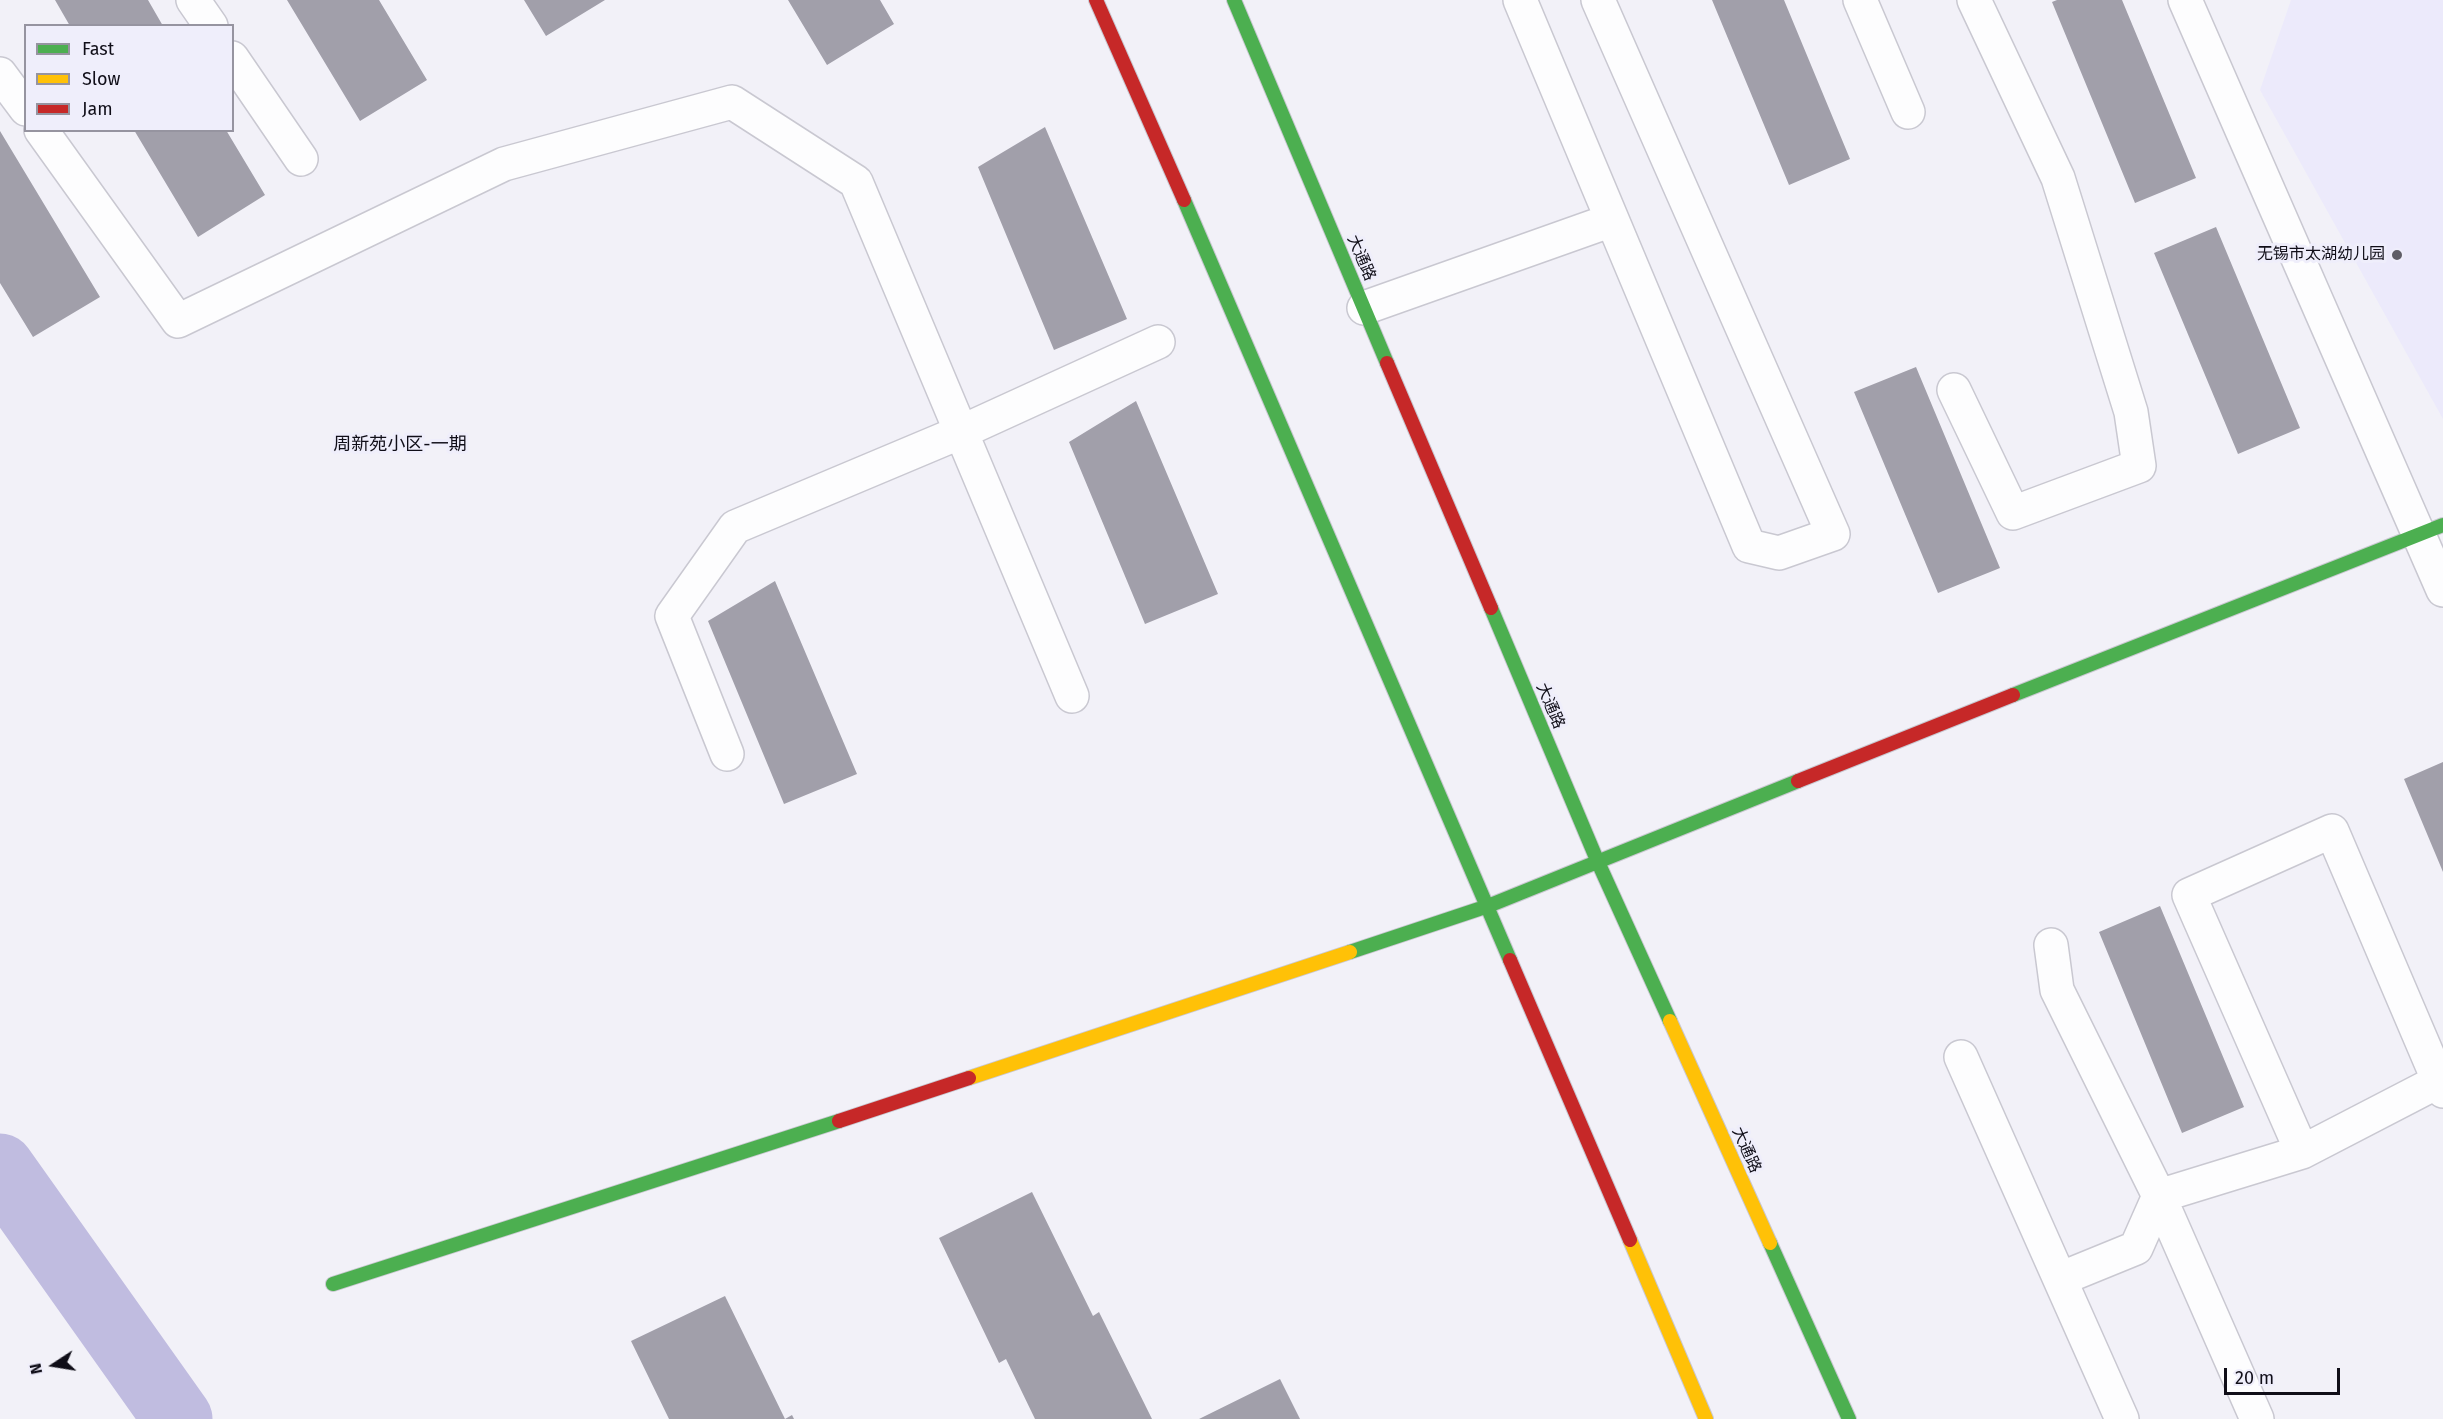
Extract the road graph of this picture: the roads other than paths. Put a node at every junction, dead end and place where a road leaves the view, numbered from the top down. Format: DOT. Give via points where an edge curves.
graph roads {
  1 [pos="193,0"];
  2 [pos="1096,0"];
  3 [pos="1234,0"];
  4 [pos="1520,0"];
  5 [pos="1598,0"];
  6 [pos="1860,0"];
  7 [pos="1974,0"];
  8 [pos="2185,0"];
  9 [pos="210,24"];
  10 [pos="234,61"];
  11 [pos="0,74"];
  12 [pos="24,106"];
  13 [pos="1908,112"];
  14 [pos="42,132"];
  15 [pos="301,159"];
  16 [pos="1612,220"];
  17 [pos="1364,308"];
  18 [pos="1158,342"];
  19 [pos="1954,390"];
  20 [pos="961,432"];
  21 [pos="2430,530"];
  22 [pos="2443,590"];
  23 [pos="1072,696"];
  24 [pos="727,754"];
  25 [pos="1597,860"];
  26 [pos="1488,906"];
  27 [pos="2051,945"];
  28 [pos="1961,1058"];
  29 [pos="2442,1084"];
  30 [pos="2302,1152"];
  31 [pos="2159,1196"];
  32 [pos="2060,1279"];
  33 [pos="333,1284"];
  34 [pos="1706,1419"];
  35 [pos="1849,1419"];
  36 [pos="2122,1419"];
  37 [pos="2257,1419"];
  1 -- 9 [label="street"];
  2 -- 26 [label="street" via="1246,339"];
  3 -- 17 [label="street, 大通路"];
  4 -- 16 [label="street"];
  5 -- 16 [label="street" via="1833,534 1779,553 1749,546"];
  6 -- 13 [label="street"];
  7 -- 19 [label="street" via="2058,178 2131,412 2139,466 2013,513"];
  8 -- 21 [label="street"];
  10 -- 15 [label="street"];
  11 -- 12 [label="street"];
  14 -- 20 [label="street" via="178,321 504,164 732,102 856,182"];
  16 -- 17 [label="street"];
  17 -- 25 [label="street, 大通路"];
  18 -- 20 [label="street"];
  20 -- 23 [label="street"];
  20 -- 24 [label="street" via="735,527 672,616"];
  21 -- 22 [label="street"];
  21 -- 25 [label="street"];
  25 -- 26 [label="street"];
  25 -- 35 [label="street, 大通路"];
  26 -- 33 [label="street"];
  26 -- 34 [label="street"];
  27 -- 31 [label="street" via="2057,990"];
  28 -- 32 [label="street"];
  29 -- 30 [label="street"];
  29 -- 30 [label="street" via="2332,831 2190,895"];
  30 -- 31 [label="street"];
  31 -- 32 [label="street" via="2136,1248"];
  31 -- 37 [label="street"];
  32 -- 36 [label="street"];
}
